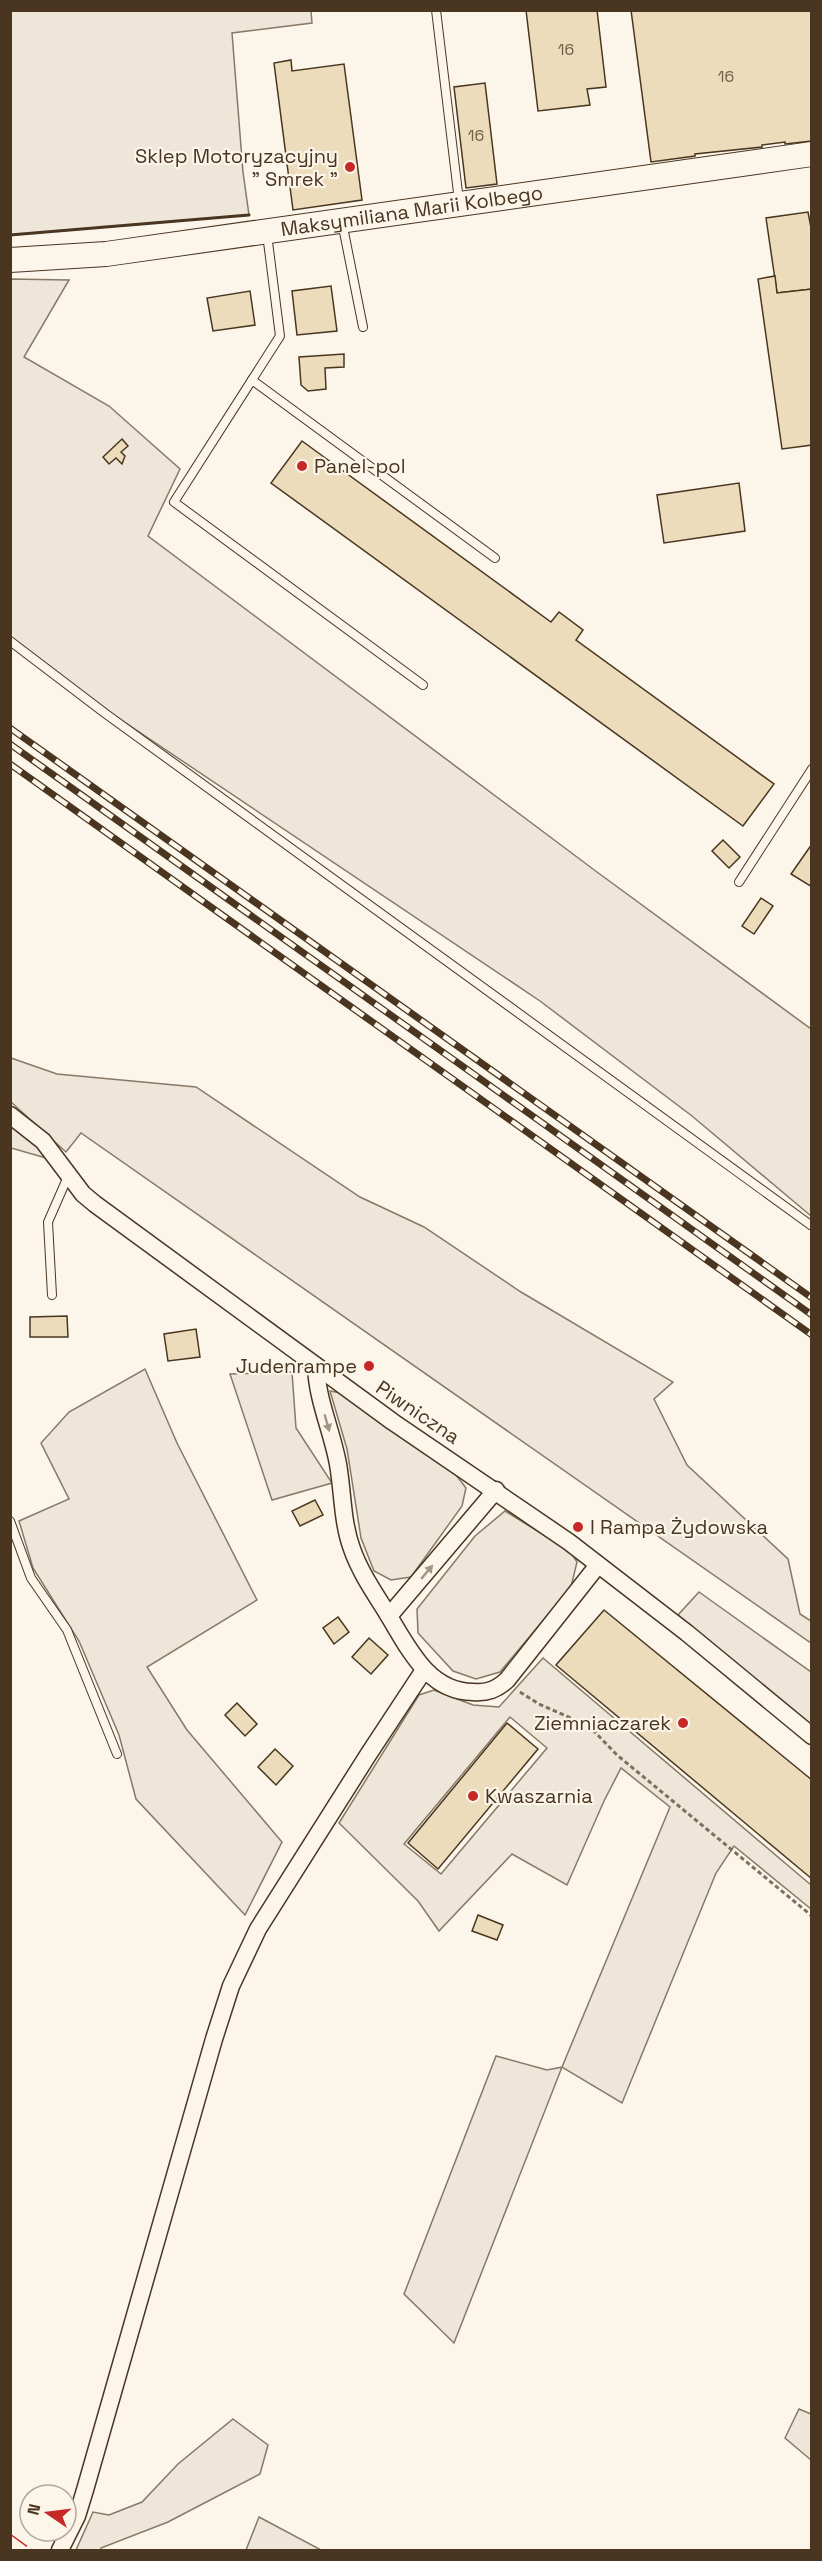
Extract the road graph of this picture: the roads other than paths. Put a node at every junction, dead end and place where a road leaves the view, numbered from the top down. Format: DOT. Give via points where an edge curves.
graph roads {
  1 [pos="436,10"];
  2 [pos="812,154"];
  3 [pos="460,204"];
  4 [pos="342,220"];
  5 [pos="267,231"];
  6 [pos="10,260"];
  7 [pos="363,327"];
  8 [pos="252,380"];
  9 [pos="495,558"];
  10 [pos="10,641"];
  11 [pos="423,685"];
  12 [pos="812,769"];
  13 [pos="739,882"];
  14 [pos="10,1115"];
  15 [pos="69,1174"];
  16 [pos="812,1226"];
  17 [pos="52,1295"];
  18 [pos="316,1366"];
  19 [pos="496,1490"];
  20 [pos="10,1521"];
  21 [pos="598,1565"];
  22 [pos="389,1616"];
  23 [pos="424,1670"];
  24 [pos="812,1736"];
  25 [pos="117,1754"];
  26 [pos="60,2550"];
  1 -- 3 [label="lane"];
  2 -- 3 [label="street, Maksymiliana Marii Kolbego"];
  3 -- 4 [label="street, Maksymiliana Marii Kolbego"];
  4 -- 5 [label="street, Maksymiliana Marii Kolbego"];
  4 -- 7 [label="lane"];
  5 -- 6 [label="street, Maksymiliana Marii Kolbego" via="106,254"];
  5 -- 8 [label="lane" via="280,336"];
  8 -- 9 [label="lane"];
  8 -- 11 [label="lane" via="174,502"];
  10 -- 16 [label="lane"];
  12 -- 13 [label="lane"];
  14 -- 15 [label="street, Piwniczna" via="43,1142"];
  15 -- 17 [label="lane" via="48,1222"];
  15 -- 18 [label="street, Piwniczna" via="95,1204"];
  18 -- 19 [label="street, Piwniczna"];
  18 -- 22 [label="street, one-way" via="320,1398 338,1464 346,1532 358,1567"];
  19 -- 21 [label="street, Piwniczna"];
  22 -- 19 [label="street, one-way"];
  20 -- 25 [label="lane" via="31,1578 67,1630"];
  21 -- 23 [label="street" via="507,1680 489,1691 461,1691 441,1684"];
  21 -- 24 [label="street, Piwniczna"];
  22 -- 23 [label="street"];
  23 -- 26 [label="street" via="258,1929 231,1986 85,2490"];
}
